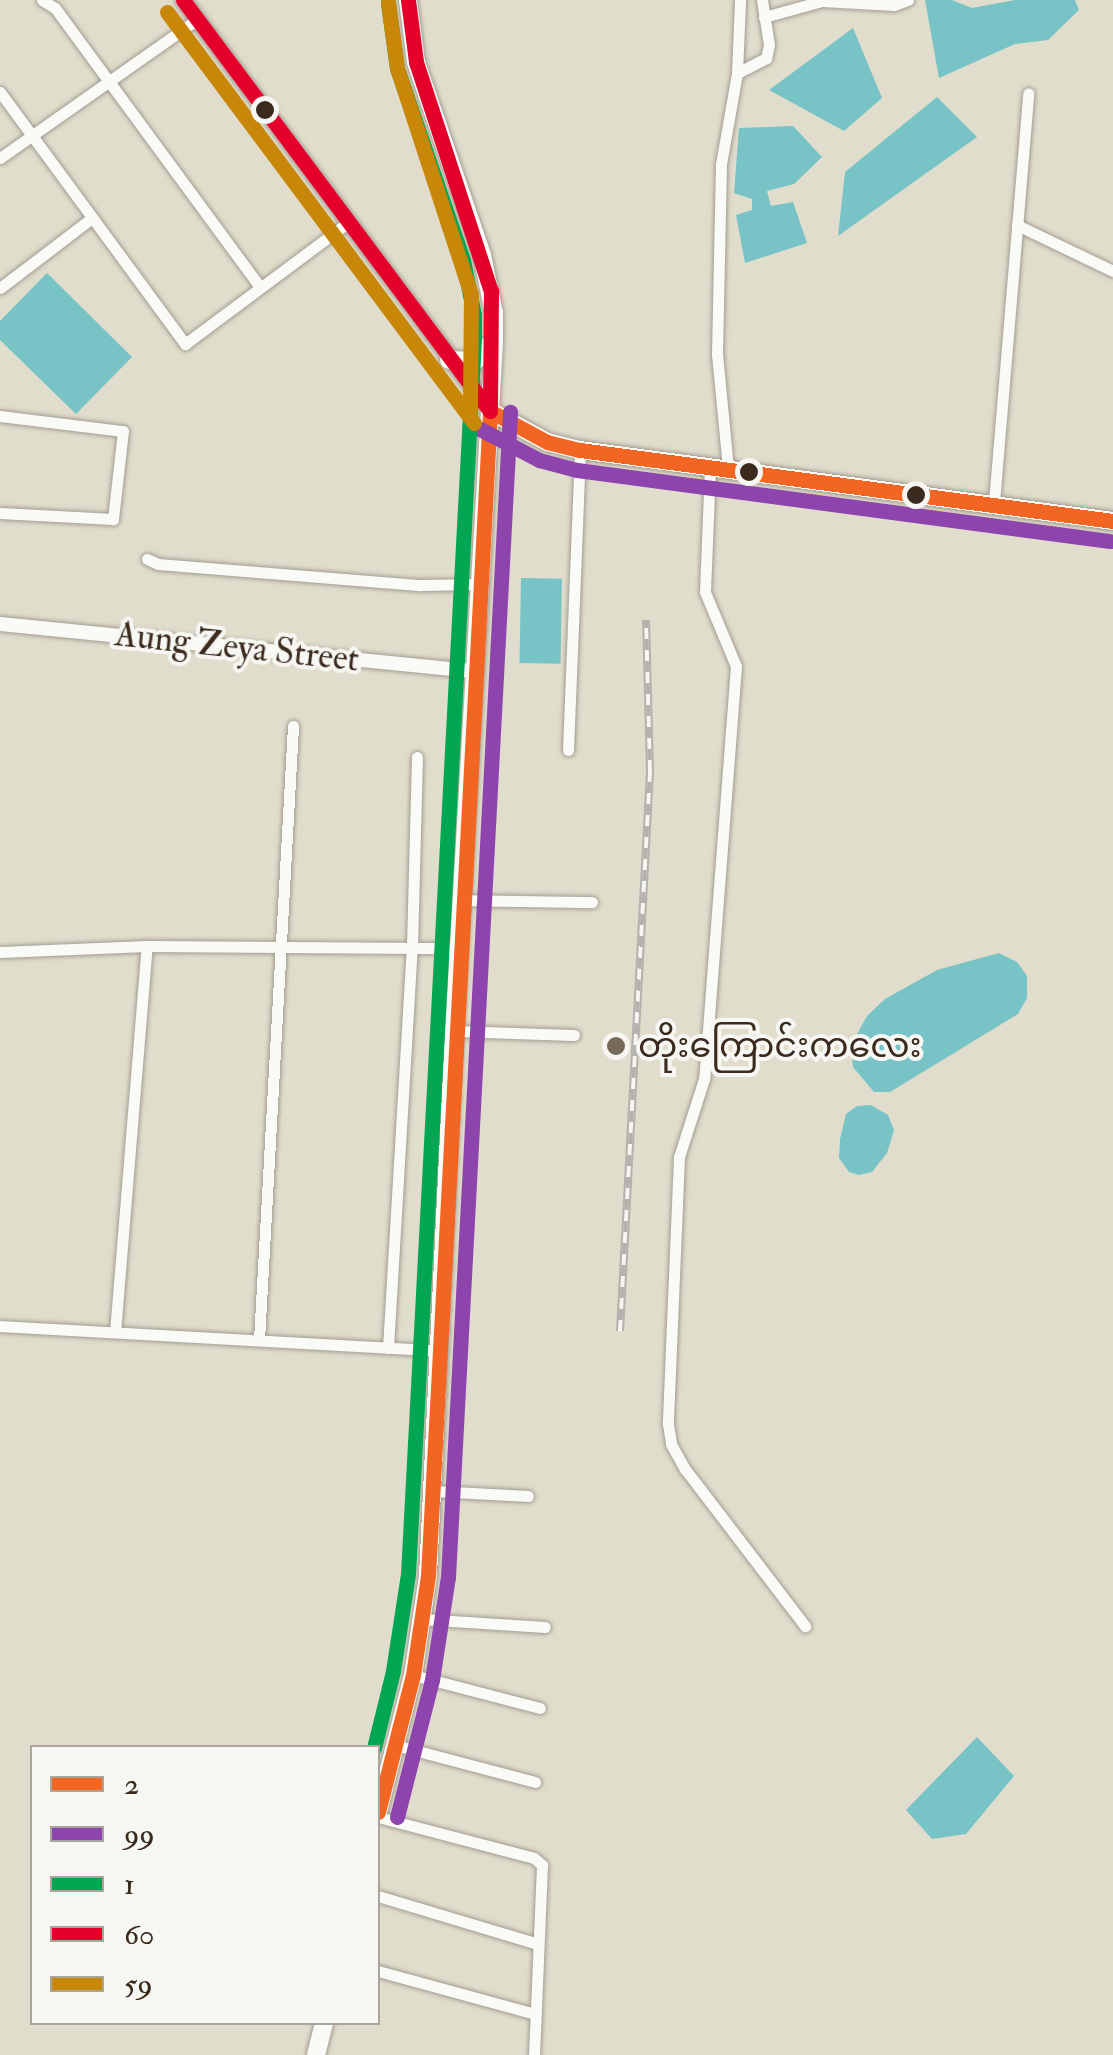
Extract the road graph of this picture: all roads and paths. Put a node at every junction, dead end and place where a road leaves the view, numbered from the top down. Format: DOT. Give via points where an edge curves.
graph roads {
  1 [pos="42,0"];
  2 [pos="183,0"];
  3 [pos="408,0"];
  4 [pos="740,0"];
  5 [pos="762,0"];
  6 [pos="908,0"];
  7 [pos="764,18"];
  8 [pos="198,20"];
  9 [pos="737,73"];
  10 [pos="106,84"];
  11 [pos="0,92"];
  12 [pos="1028,94"];
  13 [pos="32,136"];
  14 [pos="0,158"];
  15 [pos="92,218"];
  16 [pos="350,221"];
  17 [pos="1018,224"];
  18 [pos="1113,271"];
  19 [pos="0,288"];
  20 [pos="260,288"];
  21 [pos="494,341"];
  22 [pos="449,360"];
  23 [pos="490,411"];
  24 [pos="0,416"];
  25 [pos="580,450"];
  26 [pos="719,468"];
  27 [pos="994,502"];
  28 [pos="0,513"];
  29 [pos="1113,521"];
  30 [pos="147,559"];
  31 [pos="478,584"];
  32 [pos="0,624"];
  33 [pos="473,670"];
  34 [pos="293,726"];
  35 [pos="568,750"];
  36 [pos="417,757"];
  37 [pos="461,900"];
  38 [pos="592,902"];
  39 [pos="147,946"];
  40 [pos="282,946"];
  41 [pos="412,947"];
  42 [pos="458,948"];
  43 [pos="0,952"];
  44 [pos="454,1031"];
  45 [pos="574,1035"];
  46 [pos="0,1326"];
  47 [pos="116,1332"];
  48 [pos="259,1340"];
  49 [pos="388,1348"];
  50 [pos="440,1351"];
  51 [pos="435,1492"];
  52 [pos="528,1496"];
  53 [pos="422,1619"];
  54 [pos="805,1626"];
  55 [pos="545,1627"];
  56 [pos="412,1675"];
  57 [pos="540,1708"];
  58 [pos="395,1744"];
  59 [pos="535,1782"];
  60 [pos="380,1807"];
  61 [pos="380,1816"];
  62 [pos="380,1897"];
  63 [pos="535,1944"];
  64 [pos="380,1972"];
  65 [pos="535,2014"];
  66 [pos="323,2025"];
  67 [pos="316,2055"];
  68 [pos="534,2055"];
  1 -- 10 [label="street" via="55,8"];
  2 -- 8 [label="main road"];
  3 -- 21 [label="main road" via="416,62 490,290"];
  4 -- 9 [label="street"];
  5 -- 7 [label="street"];
  6 -- 7 [label="street" via="822,0"];
  7 -- 9 [label="street" via="766,58"];
  8 -- 10 [label="street"];
  8 -- 16 [label="main road"];
  9 -- 26 [label="street" via="721,164"];
  10 -- 13 [label="street"];
  10 -- 20 [label="street"];
  11 -- 13 [label="street"];
  12 -- 17 [label="street"];
  13 -- 14 [label="street"];
  13 -- 15 [label="street"];
  15 -- 19 [label="street"];
  15 -- 20 [label="street" via="185,344"];
  16 -- 20 [label="street"];
  16 -- 22 [label="main road"];
  17 -- 18 [label="street"];
  17 -- 27 [label="street"];
  21 -- 22 [label="main road" via="475,361"];
  21 -- 23 [label="main road"];
  22 -- 23 [label="main road"];
  23 -- 25 [label="main road" via="547,442"];
  23 -- 31 [label="main road"];
  24 -- 28 [label="street" via="123,430 113,518"];
  25 -- 26 [label="main road"];
  25 -- 35 [label="street"];
  26 -- 27 [label="main road"];
  26 -- 54 [label="street" via="705,592 736,666 704,1078 679,1156 668,1424 685,1470"];
  27 -- 29 [label="main road"];
  30 -- 31 [label="street" via="422,585"];
  31 -- 33 [label="main road"];
  32 -- 33 [label="street, Aung Zeya Street"];
  33 -- 37 [label="main road"];
  34 -- 40 [label="street"];
  36 -- 41 [label="street"];
  37 -- 38 [label="street"];
  37 -- 42 [label="main road"];
  39 -- 40 [label="street"];
  39 -- 43 [label="street"];
  39 -- 47 [label="street"];
  40 -- 41 [label="street"];
  40 -- 48 [label="street"];
  41 -- 42 [label="street"];
  41 -- 49 [label="street"];
  42 -- 44 [label="main road"];
  44 -- 45 [label="street"];
  44 -- 50 [label="main road"];
  46 -- 47 [label="street"];
  47 -- 48 [label="street"];
  48 -- 49 [label="street"];
  49 -- 50 [label="street"];
  50 -- 51 [label="main road"];
  51 -- 52 [label="street"];
  51 -- 53 [label="main road"];
  53 -- 55 [label="street"];
  53 -- 56 [label="main road"];
  56 -- 57 [label="street"];
  56 -- 58 [label="main road"];
  58 -- 59 [label="street"];
  58 -- 60 [label="main road"];
  61 -- 63 [label="street" via="540,1861"];
  62 -- 63 [label="street"];
  63 -- 65 [label="street"];
  64 -- 65 [label="street"];
  65 -- 68 [label="street"];
  66 -- 67 [label="main road"];
}
